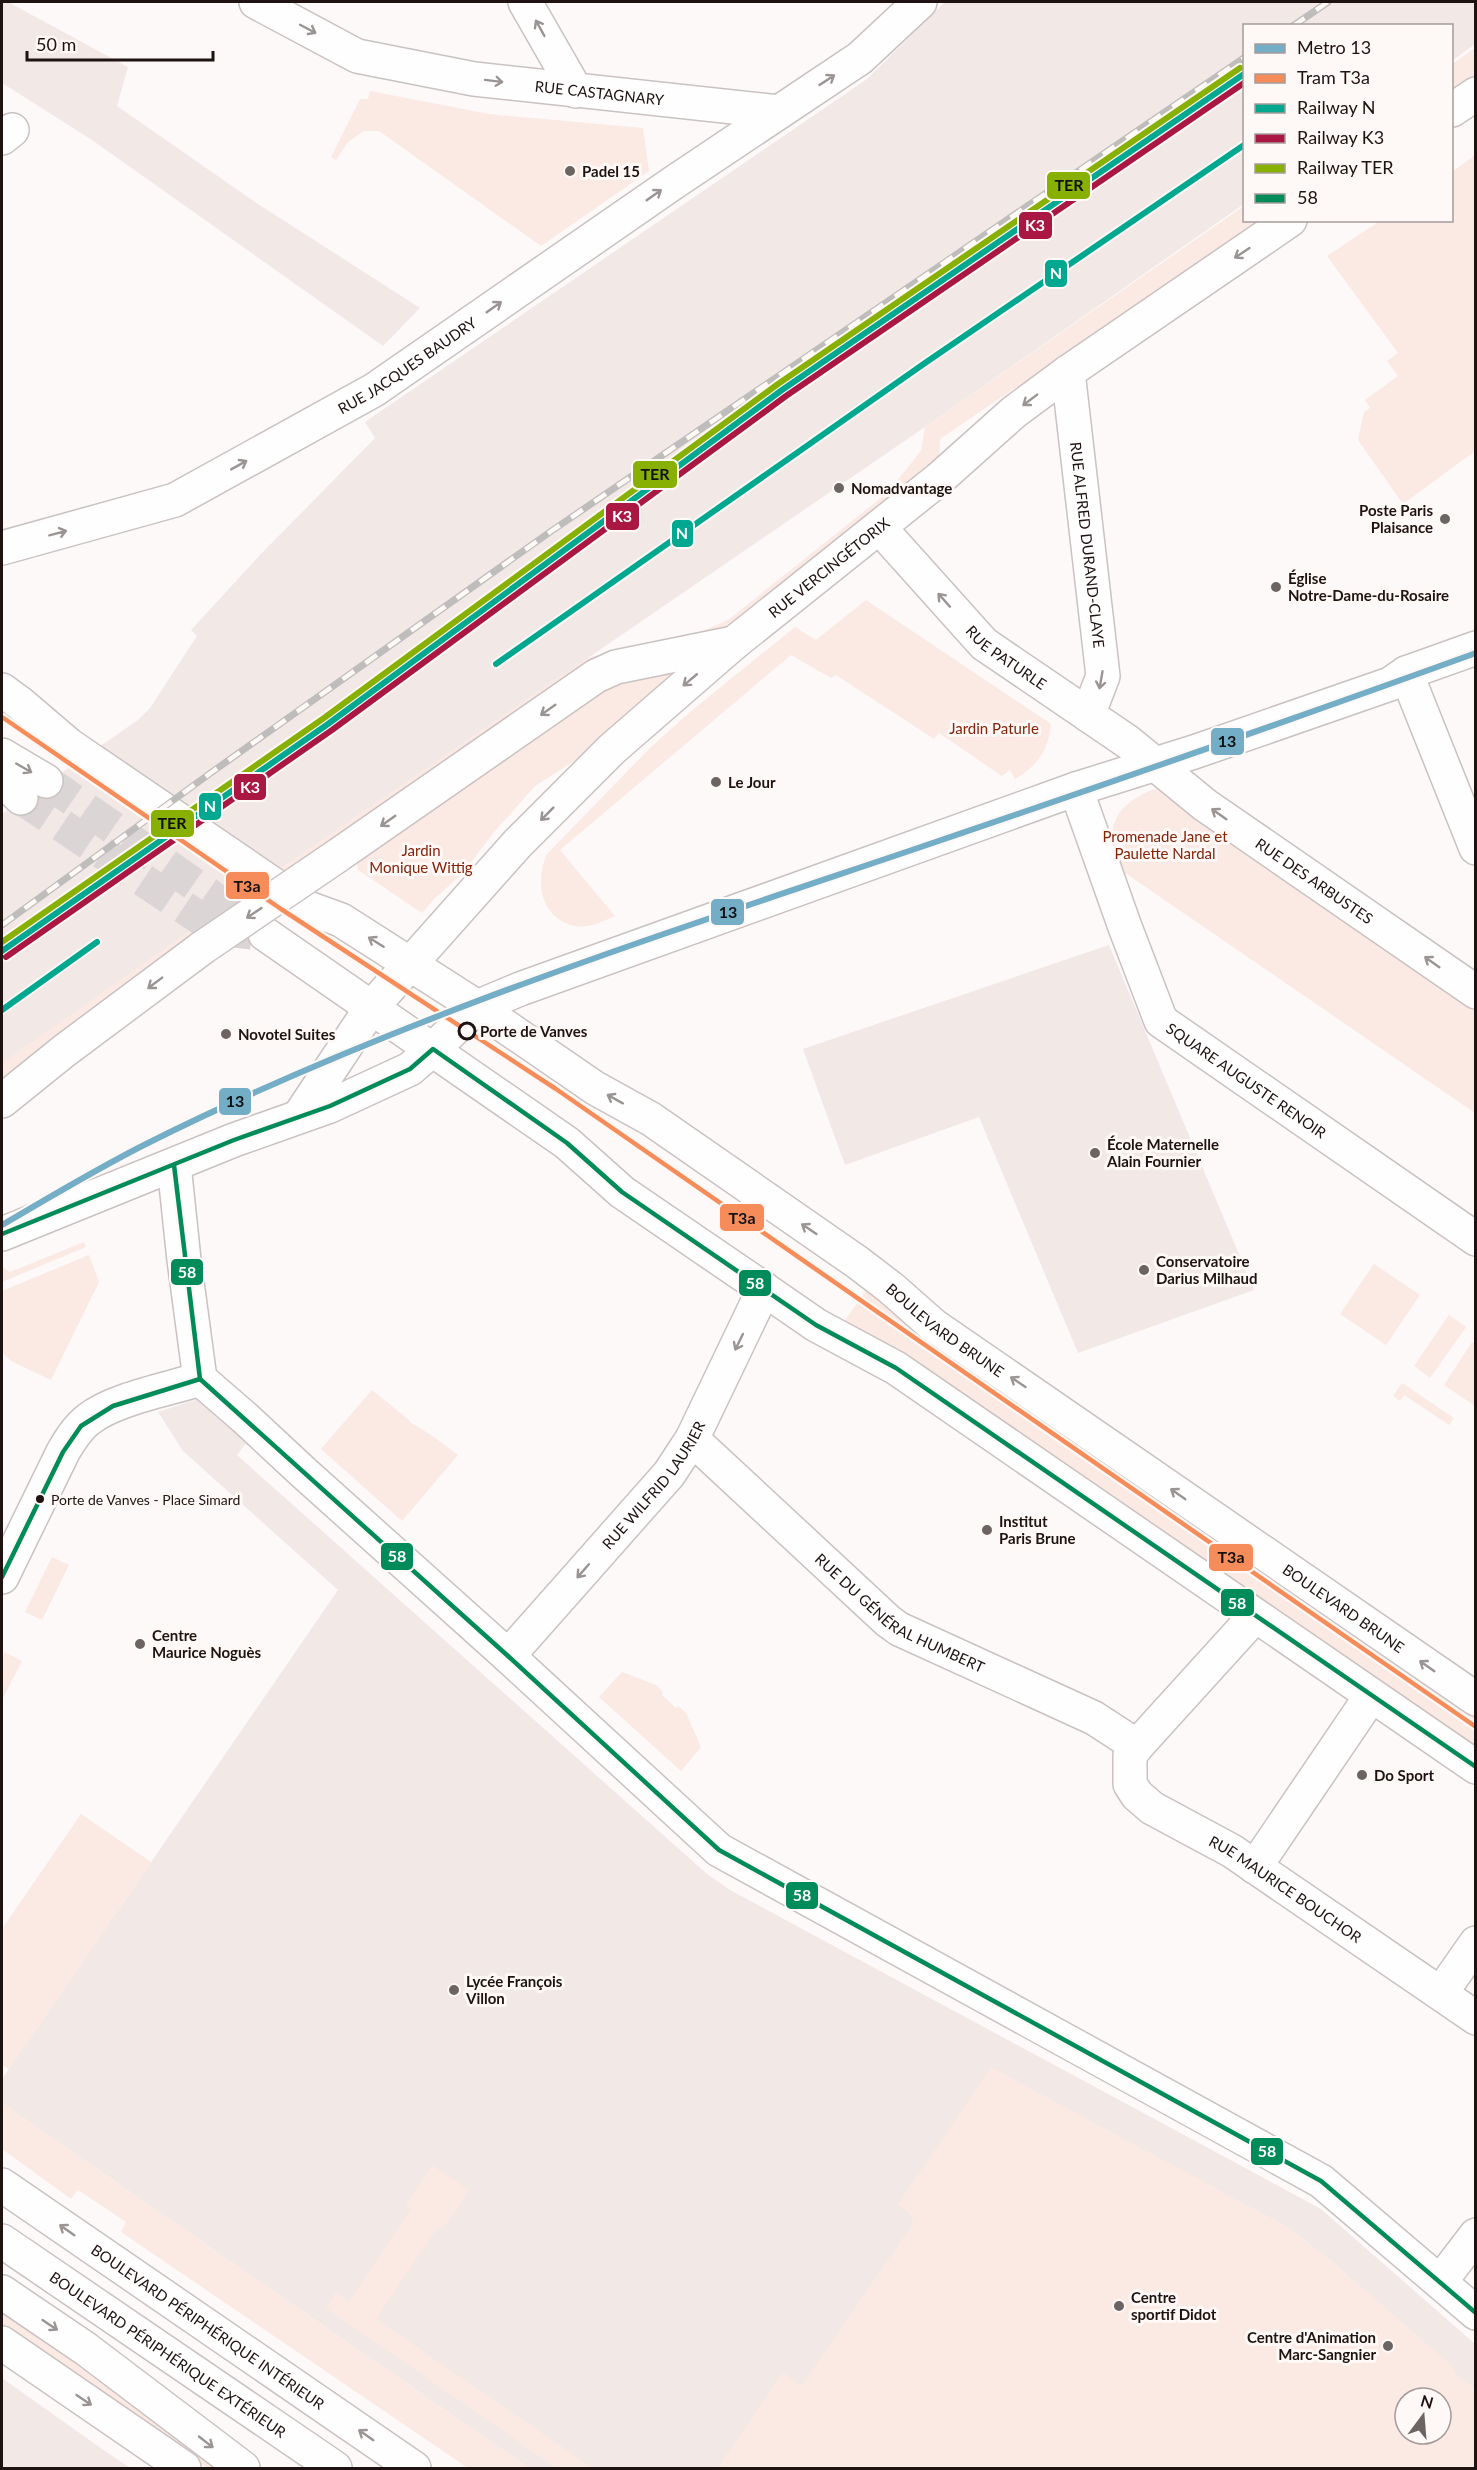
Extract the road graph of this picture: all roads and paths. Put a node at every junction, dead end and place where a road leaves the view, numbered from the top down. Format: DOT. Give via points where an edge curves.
graph roads {
  1 [pos="256,2"];
  2 [pos="525,2"];
  3 [pos="920,2"];
  4 [pos="576,91"];
  5 [pos="1476,94"];
  6 [pos="1453,109"];
  7 [pos="778,112"];
  8 [pos="1287,222"];
  9 [pos="1068,372"];
  10 [pos="879,527"];
  11 [pos="2,548"];
  12 [pos="734,643"];
  13 [pos="1476,648"];
  14 [pos="1406,673"];
  15 [pos="11,697"];
  16 [pos="1088,715"];
  17 [pos="2,755"];
  18 [pos="1156,765"];
  19 [pos="23,786"];
  20 [pos="1076,789"];
  21 [pos="1476,848"];
  22 [pos="265,934"];
  23 [pos="412,964"];
  24 [pos="1476,992"];
  25 [pos="477,1007"];
  26 [pos="371,1008"];
  27 [pos="433,1049"];
  28 [pos="2,1101"];
  29 [pos="300,1115"];
  30 [pos="174,1165"];
  31 [pos="2,1234"];
  32 [pos="1476,1239"];
  33 [pos="764,1289"];
  34 [pos="200,1379"];
  35 [pos="692,1438"];
  36 [pos="2,1577"];
  37 [pos="1255,1616"];
  38 [pos="508,1656"];
  39 [pos="1371,1696"];
  40 [pos="1476,1699"];
  41 [pos="1137,1746"];
  42 [pos="1476,1767"];
  43 [pos="1256,1867"];
  44 [pos="1476,1942"];
  45 [pos="1441,1993"];
  46 [pos="1476,2018"];
  47 [pos="2,2185"];
  48 [pos="1476,2235"];
  49 [pos="2,2241"];
  50 [pos="1440,2282"];
  51 [pos="2,2292"];
  52 [pos="1476,2313"];
  53 [pos="2,2343"];
  54 [pos="184,2469"];
  55 [pos="243,2469"];
  56 [pos="334,2469"];
  57 [pos="414,2469"];
  1 -- 4 [label="main road, RUE CASTAGNARY, one-way" via="357,56 474,79"];
  4 -- 2 [label="main road, one-way"];
  7 -- 3 [label="main road, one-way" via="860,58"];
  4 -- 7 [label="main road, RUE CASTAGNARY"];
  5 -- 6 [label="main road"];
  11 -- 7 [label="main road, RUE JACQUES BAUDRY, one-way" via="175,500 374,390"];
  8 -- 9 [label="main road, RUE VERCINGÉTORIX, one-way"];
  9 -- 10 [label="main road, RUE VERCINGÉTORIX, one-way" via="1014,412"];
  9 -- 16 [label="main road, RUE ALFRED DURAND-CLAYE, one-way" via="1103,676"];
  10 -- 12 [label="main road, RUE VERCINGÉTORIX"];
  16 -- 10 [label="main road, RUE PATURLE, one-way" via="984,644"];
  12 -- 23 [label="main road, RUE VERCINGÉTORIX, one-way" via="612,749 518,843"];
  12 -- 28 [label="main road, one-way, bridge" via="616,667 596,676 202,948"];
  13 -- 14 [label="main road"];
  14 -- 18 [label="main road" via="1390,684"];
  14 -- 21 [label="main road"];
  23 -- 15 [label="main road, BOULEVARD BRUNE, one-way" via="341,920 320,897 86,732"];
  16 -- 18 [label="main road, RUE PATURLE"];
  17 -- 19 [label="main road, one-way"];
  18 -- 20 [label="main road"];
  24 -- 18 [label="main road, RUE DES ARBUSTES, one-way" via="1205,805"];
  20 -- 25 [label="main road"];
  20 -- 32 [label="main road, SQUARE AUGUSTE RENOIR" via="1161,1021"];
  22 -- 26 [label="main road"];
  23 -- 25 [label="main road, BOULEVARD BRUNE"];
  23 -- 26 [label="main road, RUE VERCINGÉTORIX"];
  25 -- 27 [label="main road"];
  40 -- 25 [label="main road, BOULEVARD BRUNE, one-way" via="933,1325 857,1262 651,1119 595,1088"];
  26 -- 27 [label="main road"];
  26 -- 29 [label="main road, RUE VERCINGÉTORIX"];
  27 -- 29 [label="main road" via="410,1069 330,1106"];
  27 -- 33 [label="main road" via="567,1143 622,1192"];
  29 -- 30 [label="main road"];
  30 -- 31 [label="main road"];
  30 -- 34 [label="main road"];
  33 -- 35 [label="main road, RUE WILFRID LAURIER, one-way"];
  33 -- 37 [label="main road" via="816,1325 896,1368"];
  34 -- 36 [label="main road" via="110,1406 74,1434"];
  34 -- 38 [label="main road"];
  35 -- 38 [label="main road, RUE WILFRID LAURIER, one-way" via="669,1474"];
  35 -- 41 [label="main road, RUE DU GÉNÉRAL HUMBERT" via="899,1629 1094,1718"];
  37 -- 39 [label="main road"];
  37 -- 41 [label="main road"];
  38 -- 50 [label="main road" via="719,1850 1321,2181"];
  39 -- 42 [label="main road"];
  39 -- 43 [label="main road"];
  41 -- 43 [label="main road, RUE MAURICE BOUCHOR" via="1129,1771 1130,1784 1137,1795 1152,1809"];
  43 -- 45 [label="main road, RUE MAURICE BOUCHOR"];
  44 -- 45 [label="main road"];
  45 -- 46 [label="main road, RUE MAURICE BOUCHOR"];
  57 -- 47 [label="main road, BOULEVARD PÉRIPHÉRIQUE INTÉRIEUR, one-way"];
  48 -- 50 [label="main road"];
  49 -- 56 [label="main road, BOULEVARD PÉRIPHÉRIQUE EXTÉRIEUR"];
  50 -- 52 [label="main road"];
  51 -- 55 [label="main road, one-way" via="86,2349"];
  53 -- 54 [label="main road, one-way"];
}
